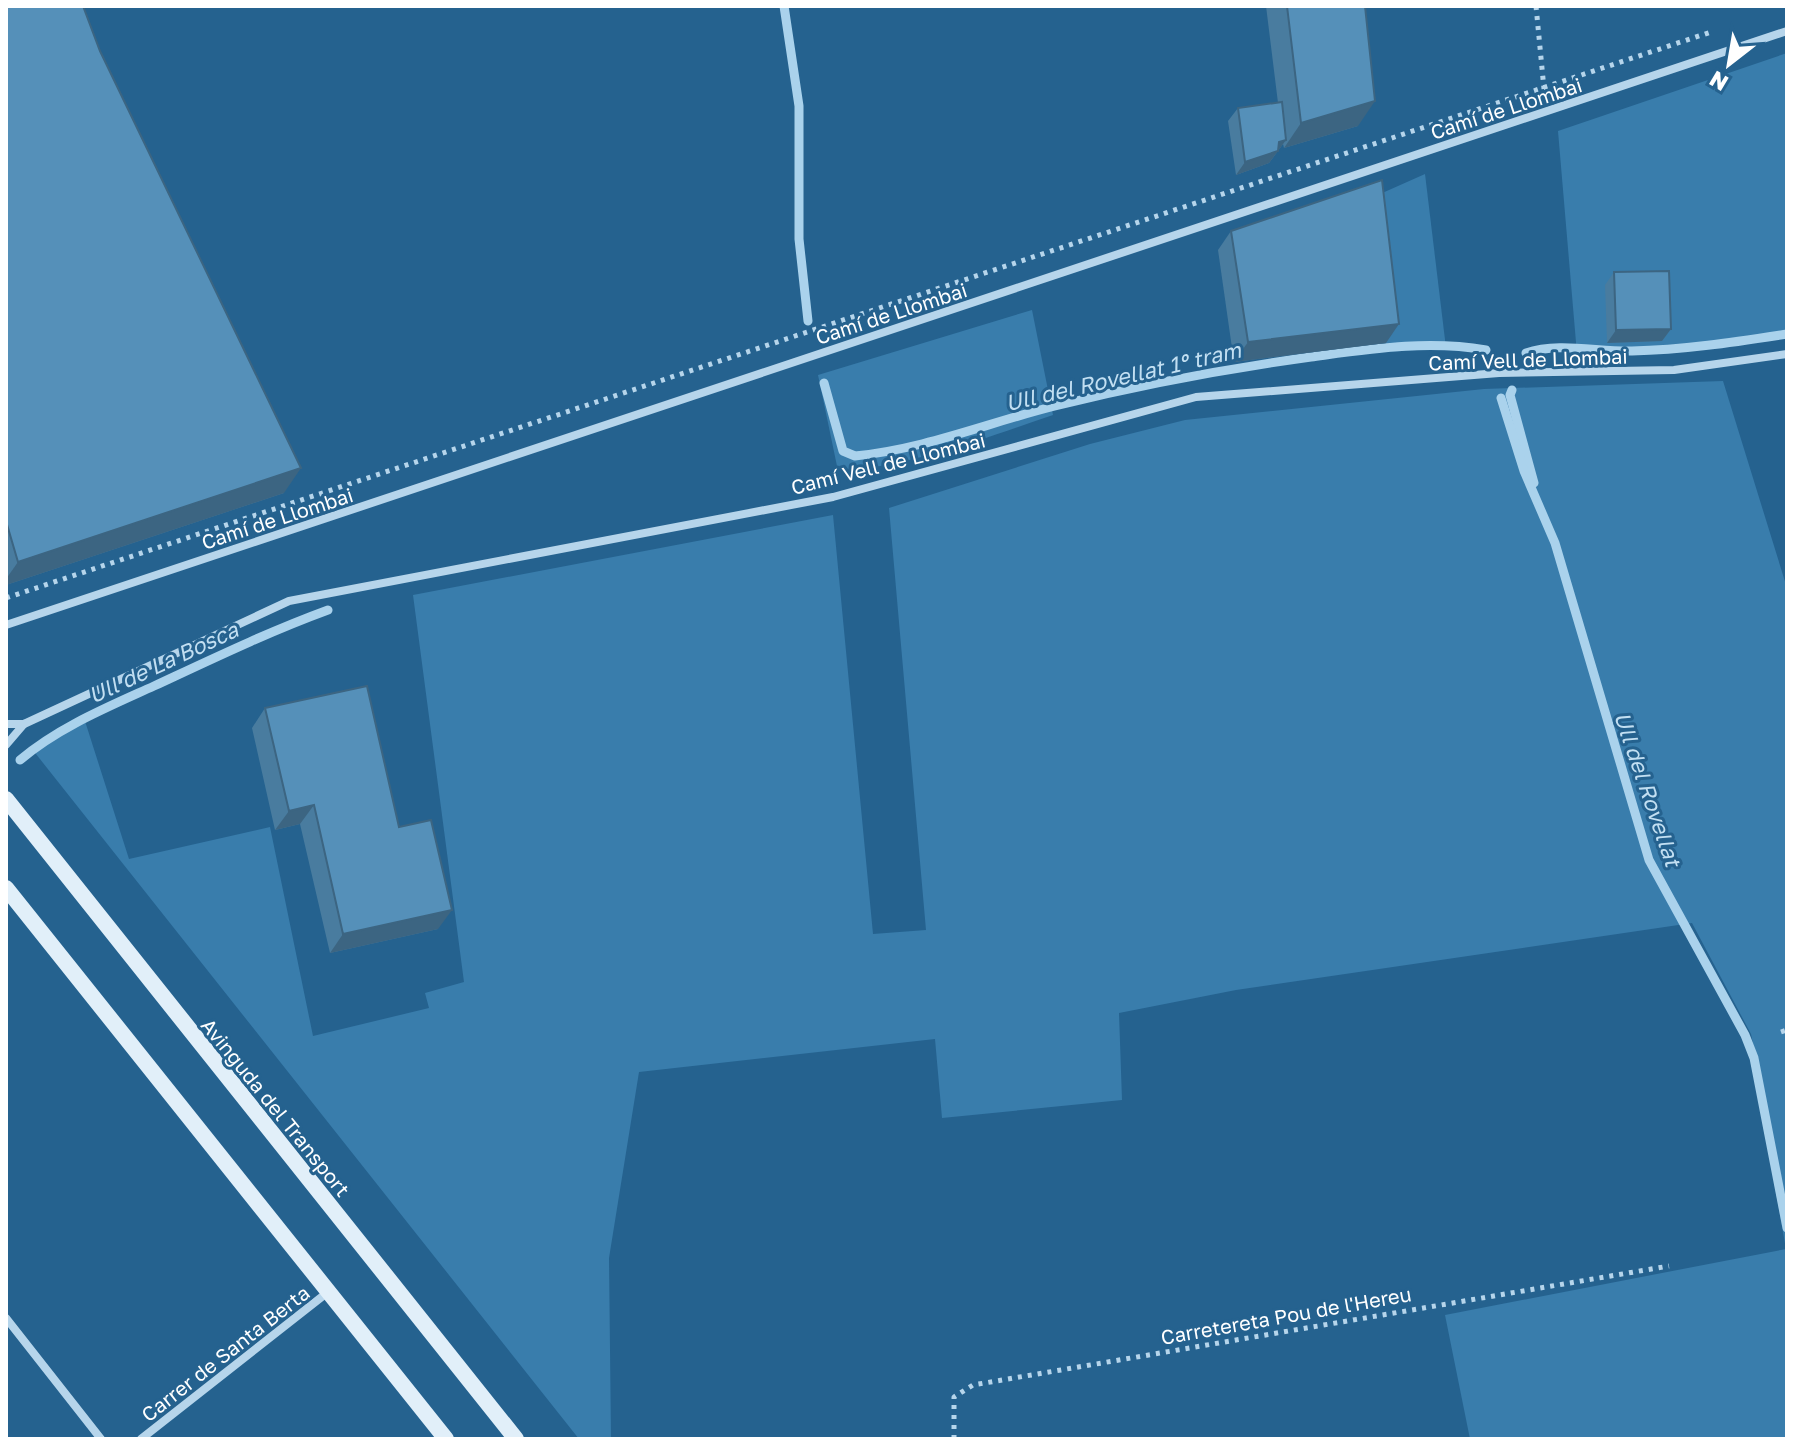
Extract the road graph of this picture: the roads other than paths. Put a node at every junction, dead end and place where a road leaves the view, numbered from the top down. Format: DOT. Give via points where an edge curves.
graph roads {
  1 [pos="1787,31"];
  2 [pos="1787,354"];
  3 [pos="6,625"];
  4 [pos="6,724"];
  5 [pos="24,724"];
  6 [pos="6,745"];
  7 [pos="6,799"];
  8 [pos="6,888"];
  9 [pos="328,1292"];
  10 [pos="6,1318"];
  11 [pos="101,1439"];
  12 [pos="141,1439"];
  13 [pos="446,1439"];
  14 [pos="516,1439"];
  1 -- 3 [label="street, Camí de Llombai"];
  2 -- 5 [label="street, Camí Vell de Llombai" via="1674,370 1499,373 1196,397 833,497 289,601"];
  4 -- 5 [label="street"];
  5 -- 6 [label="street"];
  7 -- 14 [label="main road, Avinguda del Transport"];
  8 -- 9 [label="main road"];
  9 -- 12 [label="street, Carrer de Santa Berta"];
  9 -- 13 [label="main road"];
  10 -- 11 [label="street"];
}
